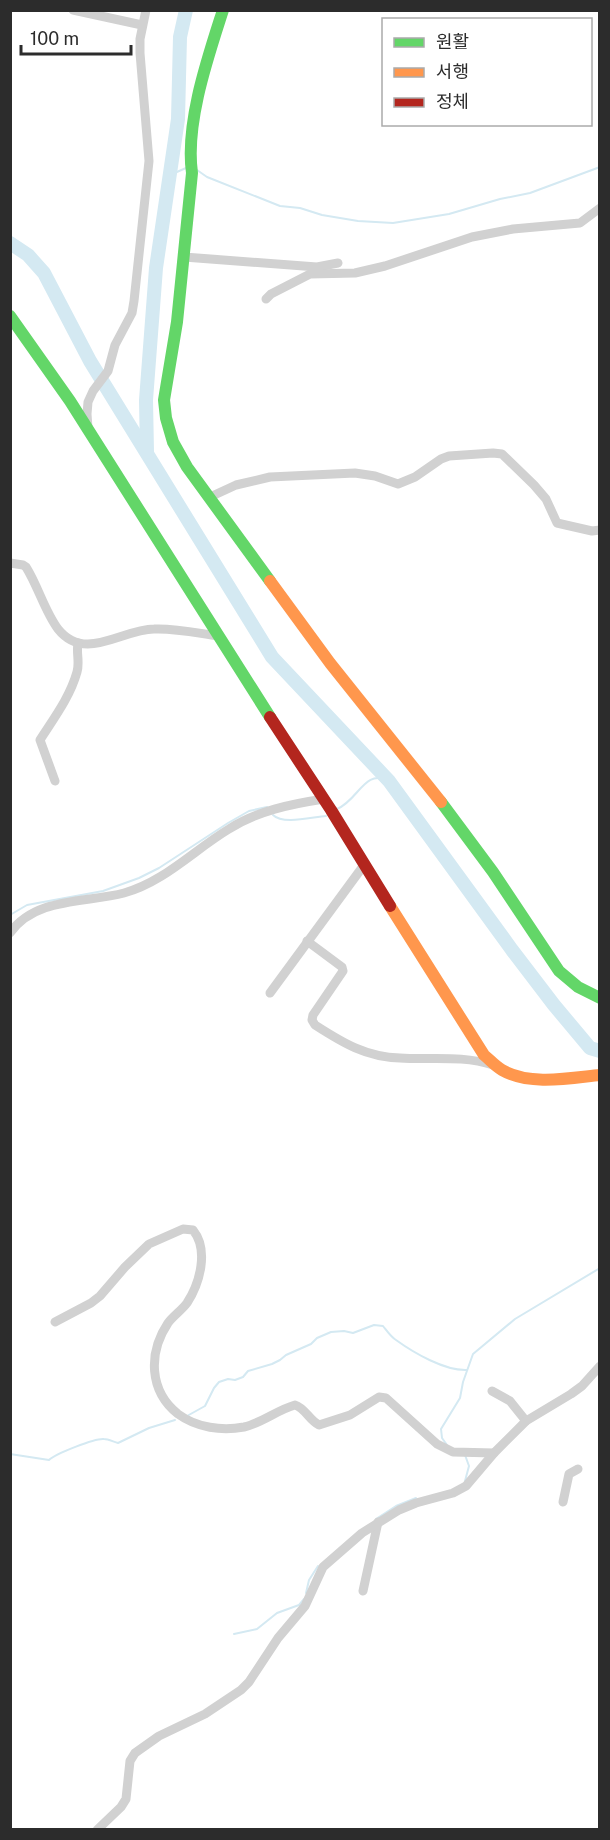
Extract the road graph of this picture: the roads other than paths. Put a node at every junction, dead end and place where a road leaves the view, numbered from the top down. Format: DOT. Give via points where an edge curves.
graph roads {
  1 [pos="73,10"];
  2 [pos="146,10"];
  3 [pos="223,10"];
  4 [pos="142,25"];
  5 [pos="600,208"];
  6 [pos="184,257"];
  7 [pos="338,263"];
  8 [pos="266,299"];
  9 [pos="10,316"];
  10 [pos="88,430"];
  11 [pos="210,497"];
  12 [pos="600,530"];
  13 [pos="10,563"];
  14 [pos="218,636"];
  15 [pos="78,643"];
  16 [pos="55,781"];
  17 [pos="324,799"];
  18 [pos="364,865"];
  19 [pos="12,930"];
  20 [pos="308,941"];
  21 [pos="270,993"];
  22 [pos="600,998"];
  23 [pos="495,1065"];
  24 [pos="600,1076"];
  25 [pos="55,1322"];
  26 [pos="600,1366"];
  27 [pos="492,1391"];
  28 [pos="526,1421"];
  29 [pos="494,1453"];
  30 [pos="578,1469"];
  31 [pos="563,1502"];
  32 [pos="378,1522"];
  33 [pos="363,1591"];
  34 [pos="97,1830"];
  1 -- 4 [label="street"];
  2 -- 4 [label="street"];
  3 -- 6 [label="street" via="196,102"];
  4 -- 10 [label="street" via="140,53 149,161 134,301 132,313 114,345 108,371 88,402"];
  5 -- 8 [label="street" via="580,223 472,237 355,273 310,274"];
  6 -- 7 [label="street" via="317,267"];
  6 -- 11 [label="street" via="164,411 176,448"];
  9 -- 10 [label="street"];
  10 -- 14 [label="street"];
  11 -- 12 [label="street" via="236,485 270,477 355,473 398,484 449,456 493,453 502,454 534,484 557,523"];
  11 -- 22 [label="street" via="300,625 487,863 558,970"];
  13 -- 15 [label="street" via="26,567 58,628"];
  14 -- 15 [label="street" via="155,628 97,643"];
  14 -- 17 [label="street"];
  15 -- 16 [label="street" via="74,682 40,740"];
  17 -- 18 [label="street"];
  17 -- 19 [label="street" via="251,817 136,889 40,909"];
  18 -- 20 [label="street"];
  18 -- 23 [label="street" via="484,1054"];
  20 -- 21 [label="street"];
  20 -- 23 [label="street" via="343,971 313,1015 315,1025 366,1053 479,1060"];
  23 -- 24 [label="street" via="522,1077"];
  25 -- 29 [label="street" via="100,1296 149,1244 183,1229 194,1230 201,1251 196,1287 168,1323 153,1368 159,1389 171,1408 186,1420 218,1428 245,1427 295,1405 318,1425 350,1415 379,1397 386,1398 437,1444 453,1452"];
  26 -- 28 [label="street" via="577,1390"];
  27 -- 28 [label="street" via="510,1401"];
  28 -- 29 [label="street"];
  29 -- 32 [label="street" via="466,1486 416,1503"];
  30 -- 31 [label="street" via="569,1474"];
  32 -- 33 [label="street"];
  32 -- 34 [label="street" via="323,1567 305,1606 241,1690 135,1753 130,1761 126,1798"];
}
